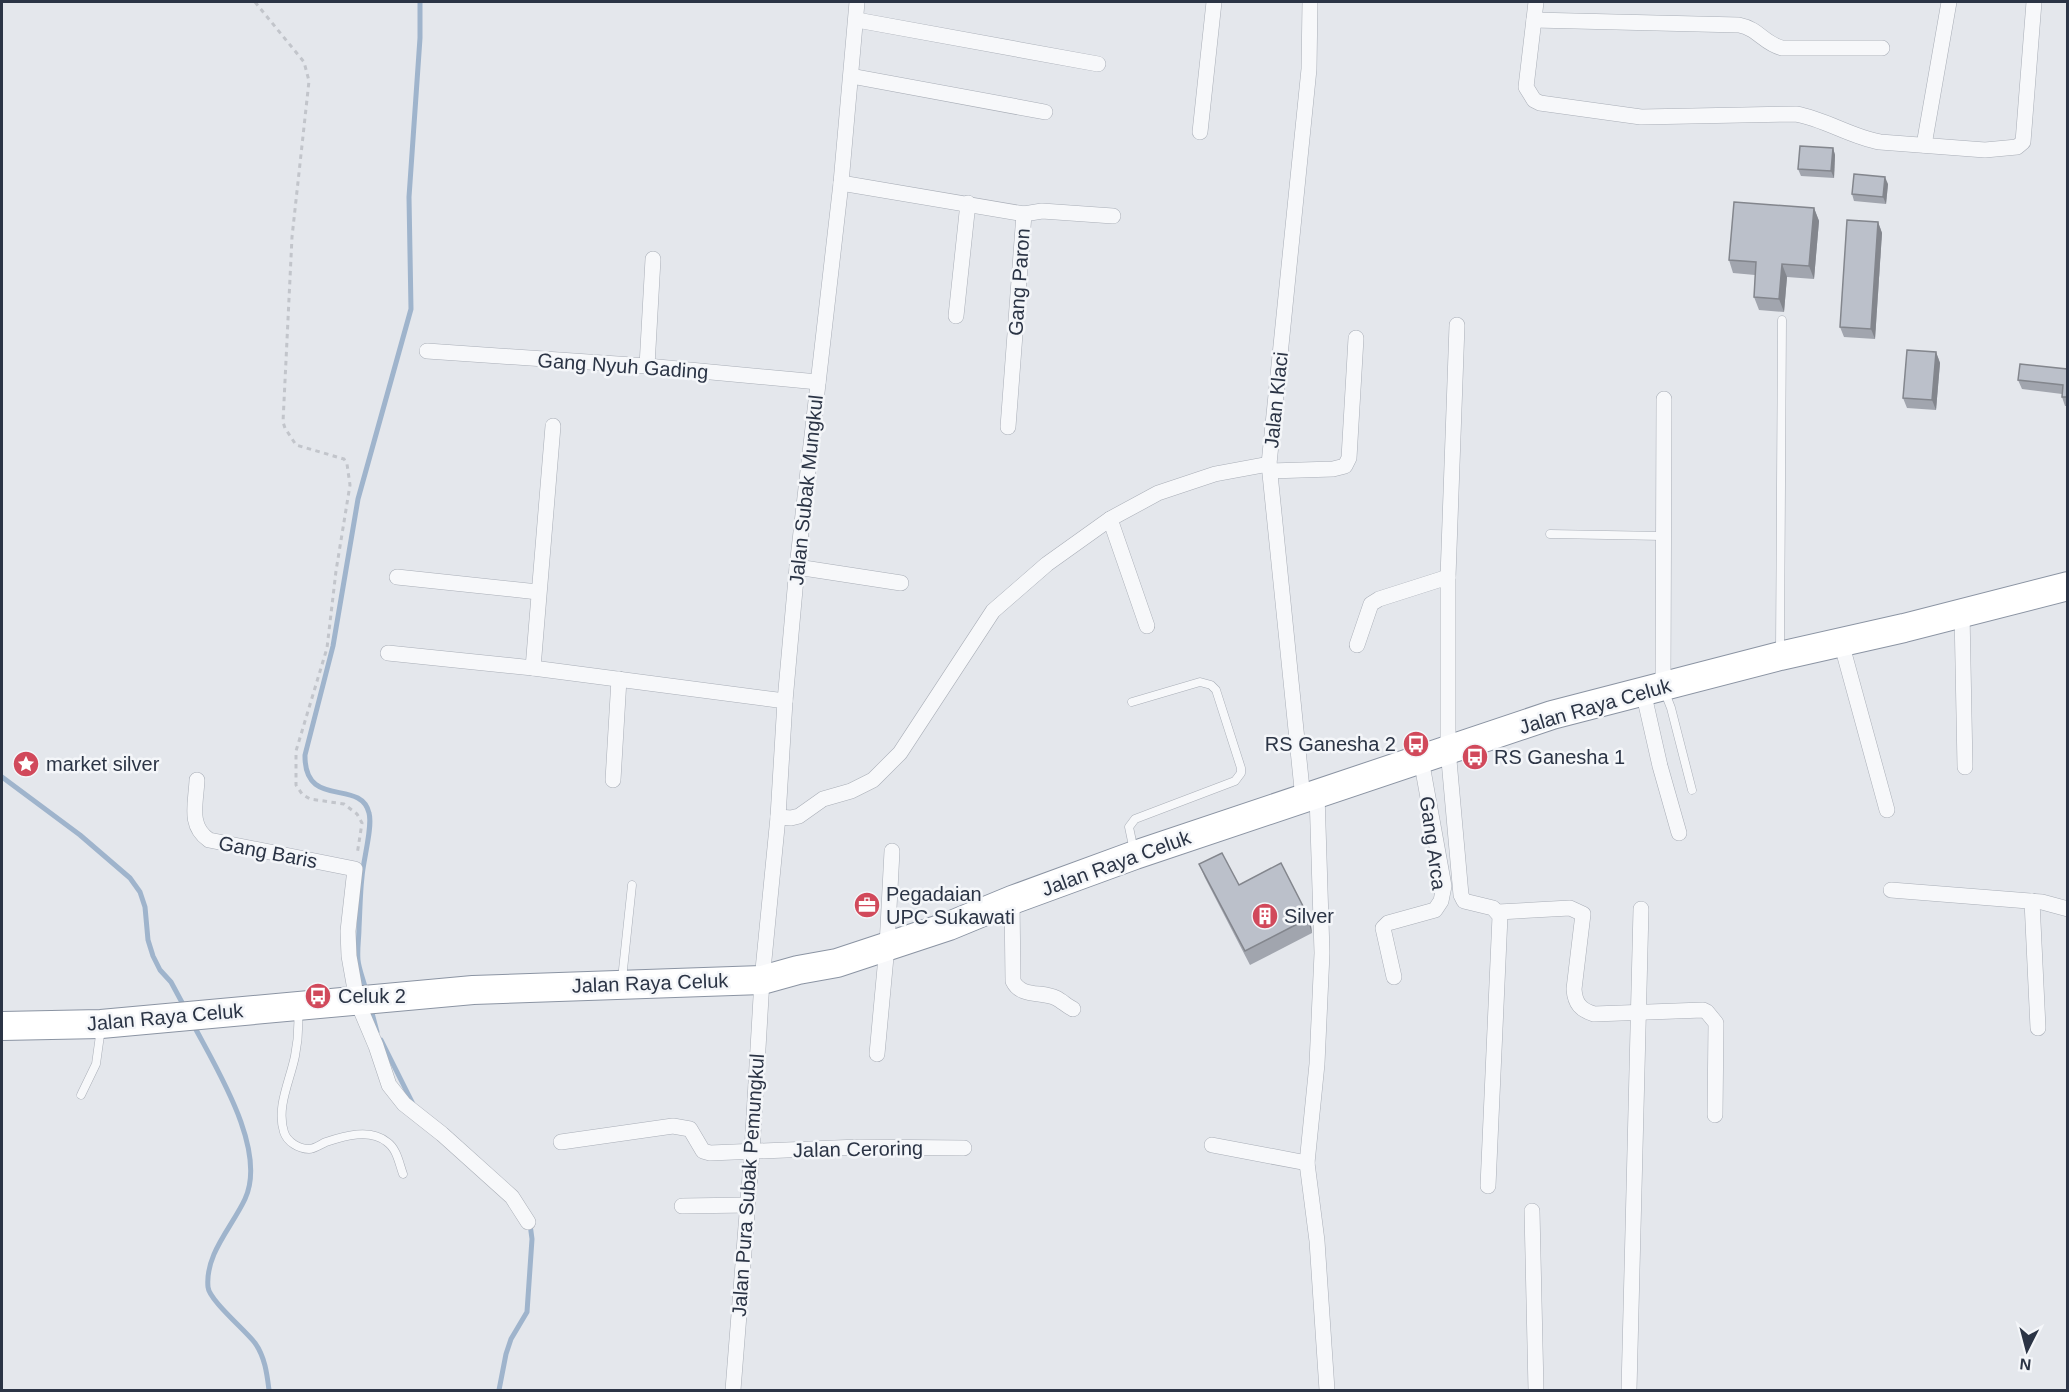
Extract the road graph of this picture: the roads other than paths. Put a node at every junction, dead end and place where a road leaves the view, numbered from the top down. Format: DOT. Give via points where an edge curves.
graph roads {
  1 [pos="857,2"];
  2 [pos="1214,2"];
  3 [pos="1310,2"];
  4 [pos="1536,2"];
  5 [pos="1949,2"];
  6 [pos="2034,2"];
  7 [pos="857,20"];
  8 [pos="1534,20"];
  9 [pos="1882,48"];
  10 [pos="1098,64"];
  11 [pos="851,75"];
  12 [pos="1045,112"];
  13 [pos="1200,132"];
  14 [pos="1924,145"];
  15 [pos="841,183"];
  16 [pos="968,203"];
  17 [pos="1024,214"];
  18 [pos="1113,216"];
  19 [pos="653,258"];
  20 [pos="956,316"];
  21 [pos="1782,320"];
  22 [pos="1457,325"];
  23 [pos="1356,338"];
  24 [pos="427,351"];
  25 [pos="647,366"];
  26 [pos="818,382"];
  27 [pos="1664,399"];
  28 [pos="554,426"];
  29 [pos="1008,427"];
  30 [pos="1270,467"];
  31 [pos="1110,519"];
  32 [pos="1550,534"];
  33 [pos="1663,536"];
  34 [pos="797,567"];
  35 [pos="397,577"];
  36 [pos="1448,577"];
  37 [pos="901,583"];
  38 [pos="2067,586"];
  39 [pos="538,592"];
  40 [pos="1962,612"];
  41 [pos="1147,626"];
  42 [pos="1841,642"];
  43 [pos="1358,645"];
  44 [pos="388,653"];
  45 [pos="1780,656"];
  46 [pos="533,668"];
  47 [pos="619,679"];
  48 [pos="1653,689"];
  49 [pos="786,701"];
  50 [pos="1132,702"];
  51 [pos="1448,750"];
  52 [pos="1422,767"];
  53 [pos="1965,767"];
  54 [pos="197,780"];
  55 [pos="613,780"];
  56 [pos="1692,790"];
  57 [pos="1310,796"];
  58 [pos="1887,810"];
  59 [pos="778,817"];
  60 [pos="1679,833"];
  61 [pos="892,851"];
  62 [pos="1135,855"];
  63 [pos="632,885"];
  64 [pos="1891,890"];
  65 [pos="1012,900"];
  66 [pos="2032,901"];
  67 [pos="1641,909"];
  68 [pos="2067,909"];
  69 [pos="1498,912"];
  70 [pos="887,946"];
  71 [pos="1394,977"];
  72 [pos="762,980"];
  73 [pos="622,983"];
  74 [pos="365,1000"];
  75 [pos="298,1005"];
  76 [pos="1073,1009"];
  77 [pos="1638,1014"];
  78 [pos="101,1024"];
  79 [pos="2,1026"];
  80 [pos="2038,1028"];
  81 [pos="877,1054"];
  82 [pos="81,1095"];
  83 [pos="1715,1115"];
  84 [pos="561,1142"];
  85 [pos="1212,1144"];
  86 [pos="964,1148"];
  87 [pos="752,1151"];
  88 [pos="1307,1163"];
  89 [pos="403,1174"];
  90 [pos="1488,1186"];
  91 [pos="748,1205"];
  92 [pos="682,1206"];
  93 [pos="1532,1211"];
  94 [pos="528,1222"];
  95 [pos="733,1390"];
  96 [pos="1327,1390"];
  97 [pos="1536,1390"];
  98 [pos="1629,1390"];
  1 -- 7 [label="street, Jalan Subak Mungkul"];
  2 -- 13 [label="street"];
  3 -- 30 [label="street, Jalan Klaci" via="1310,69"];
  4 -- 8 [label="street"];
  5 -- 14 [label="street"];
  6 -- 14 [label="street" via="2023,142 2017,147 1985,150"];
  7 -- 10 [label="street"];
  7 -- 11 [label="street, Jalan Subak Mungkul"];
  8 -- 9 [label="street" via="1739,25 1759,33 1769,45 1782,48"];
  8 -- 14 [label="street" via="1526,87 1540,104 1641,117 1796,114 1864,139"];
  11 -- 12 [label="street"];
  11 -- 15 [label="street, Jalan Subak Mungkul"];
  15 -- 16 [label="street, Gang Paron"];
  15 -- 26 [label="street, Jalan Subak Mungkul"];
  16 -- 17 [label="street, Gang Paron"];
  16 -- 20 [label="street"];
  17 -- 18 [label="street" via="1042,211"];
  17 -- 29 [label="street, Gang Paron"];
  19 -- 25 [label="street"];
  21 -- 45 [label="lane"];
  22 -- 36 [label="street"];
  23 -- 30 [label="street" via="1349,458 1345,466 1333,470"];
  24 -- 25 [label="street, Gang Nyuh Gading"];
  25 -- 26 [label="street, Gang Nyuh Gading"];
  26 -- 34 [label="street, Jalan Subak Mungkul"];
  27 -- 33 [label="street"];
  28 -- 39 [label="street"];
  30 -- 31 [label="street" via="1215,474 1158,493"];
  30 -- 57 [label="street, Jalan Klaci"];
  31 -- 41 [label="street"];
  31 -- 59 [label="street" via="1047,564 993,611 900,753 873,780 823,799 799,816"];
  32 -- 33 [label="lane"];
  33 -- 48 [label="street"];
  34 -- 37 [label="street"];
  34 -- 49 [label="street, Jalan Subak Mungkul"];
  35 -- 39 [label="street"];
  36 -- 43 [label="street" via="1371,604"];
  36 -- 51 [label="street"];
  38 -- 40 [label="highway, Jalan Raya Celuk"];
  39 -- 46 [label="street"];
  40 -- 42 [label="highway, Jalan Raya Celuk"];
  40 -- 53 [label="street"];
  42 -- 45 [label="highway, Jalan Raya Celuk"];
  42 -- 58 [label="street"];
  44 -- 46 [label="street"];
  45 -- 48 [label="highway, Jalan Raya Celuk"];
  46 -- 47 [label="street"];
  47 -- 49 [label="street"];
  47 -- 55 [label="street"];
  48 -- 51 [label="highway, Jalan Raya Celuk" via="1552,715"];
  48 -- 56 [label="lane" via="1671,708"];
  48 -- 60 [label="street" via="1660,766"];
  49 -- 59 [label="street, Jalan Subak Mungkul"];
  50 -- 62 [label="lane" via="1200,682 1211,685 1216,690 1241,768 1235,781 1135,819 1129,833"];
  51 -- 52 [label="highway, Jalan Raya Celuk"];
  51 -- 69 [label="street" via="1461,895 1468,903"];
  52 -- 57 [label="highway, Jalan Raya Celuk"];
  52 -- 71 [label="street, Gang Arca" via="1444,886 1435,910 1388,923 1383,928"];
  54 -- 74 [label="street, Gang Baris" via="195,821 198,831 209,840 355,869 349,956"];
  57 -- 62 [label="highway, Jalan Raya Celuk"];
  57 -- 88 [label="street, Jalan Klaci" via="1322,953"];
  59 -- 72 [label="street, Jalan Subak Mungkul"];
  61 -- 70 [label="street"];
  62 -- 65 [label="highway, Jalan Raya Celuk"];
  63 -- 73 [label="lane"];
  64 -- 66 [label="street"];
  65 -- 70 [label="highway, Jalan Raya Celuk"];
  65 -- 76 [label="street" via="1016,986 1055,998"];
  66 -- 68 [label="street"];
  66 -- 80 [label="street"];
  67 -- 77 [label="street"];
  69 -- 77 [label="street" via="1570,908 1583,914 1574,989 1579,1007 1594,1014"];
  69 -- 90 [label="street"];
  70 -- 72 [label="highway, Jalan Raya Celuk" via="837,963"];
  70 -- 81 [label="street"];
  72 -- 73 [label="highway, Jalan Raya Celuk"];
  72 -- 87 [label="street, Jalan Pura Subak Pemungkul"];
  73 -- 74 [label="highway, Jalan Raya Celuk"];
  74 -- 75 [label="highway, Jalan Raya Celuk"];
  74 -- 94 [label="street" via="376,1046 397,1097 512,1197"];
  75 -- 78 [label="highway, Jalan Raya Celuk"];
  75 -- 89 [label="lane" via="295,1057 281,1113 285,1134 293,1145 309,1149 342,1136 368,1134 387,1141"];
  77 -- 83 [label="street" via="1703,1010 1713,1017"];
  77 -- 98 [label="street"];
  78 -- 79 [label="highway, Jalan Raya Celuk"];
  78 -- 82 [label="lane" via="96,1064"];
  84 -- 87 [label="street, Jalan Ceroring" via="683,1126 690,1129 703,1151"];
  85 -- 88 [label="street"];
  86 -- 87 [label="street, Jalan Ceroring"];
  87 -- 91 [label="street, Jalan Pura Subak Pemungkul"];
  88 -- 96 [label="street, Jalan Klaci" via="1317,1241"];
  91 -- 92 [label="street"];
  91 -- 95 [label="street, Jalan Pura Subak Pemungkul"];
  93 -- 97 [label="street"];
}
